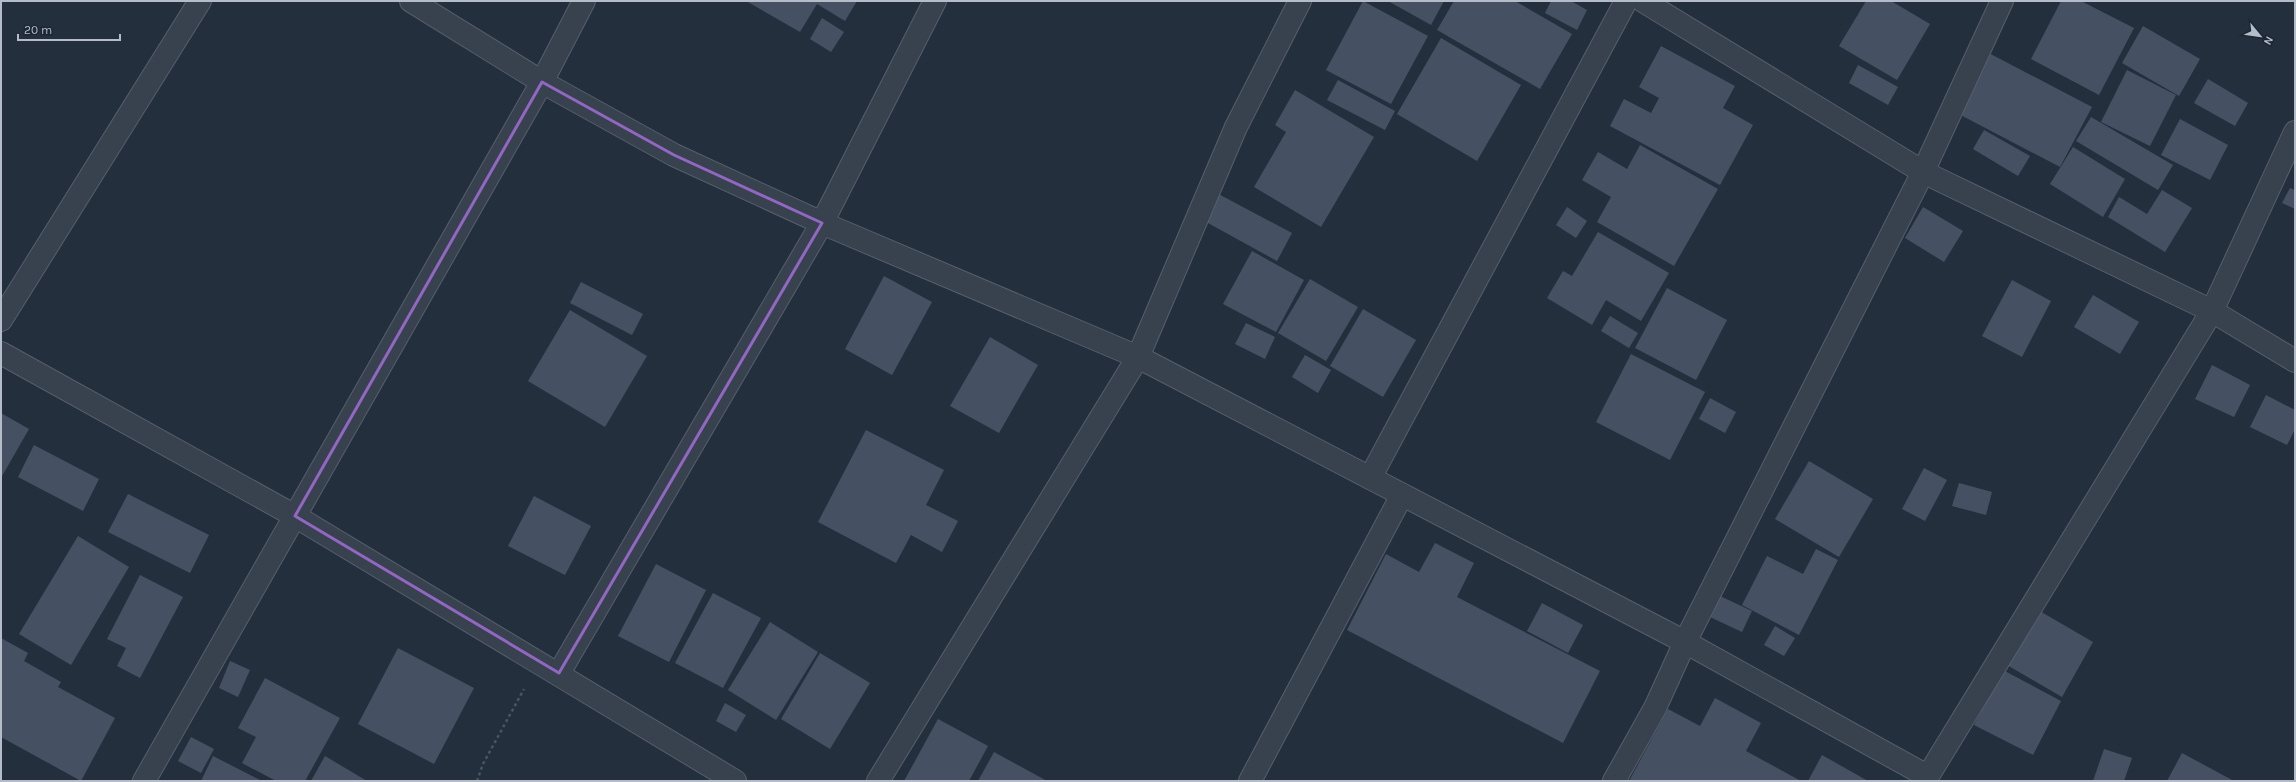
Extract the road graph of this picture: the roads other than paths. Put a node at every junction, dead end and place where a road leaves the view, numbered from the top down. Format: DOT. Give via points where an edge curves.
graph roads {
  1 [pos="200,1"];
  2 [pos="411,1"];
  3 [pos="584,1"];
  4 [pos="935,1"];
  5 [pos="1300,1"];
  6 [pos="1626,1"];
  7 [pos="1644,1"];
  8 [pos="2002,1"];
  9 [pos="542,82"];
  10 [pos="2295,132"];
  11 [pos="1923,172"];
  12 [pos="822,223"];
  13 [pos="2212,311"];
  14 [pos="1,320"];
  15 [pos="1,353"];
  16 [pos="1138,357"];
  17 [pos="2295,361"];
  18 [pos="1370,478"];
  19 [pos="1402,495"];
  20 [pos="295,516"];
  21 [pos="1685,642"];
  22 [pos="559,674"];
  23 [pos="1926,779"];
  24 [pos="144,781"];
  25 [pos="735,781"];
  26 [pos="878,781"];
  27 [pos="1250,781"];
  28 [pos="1614,781"];
  1 -- 14 [label="street"];
  2 -- 9 [label="street"];
  3 -- 9 [label="street"];
  4 -- 12 [label="street"];
  5 -- 16 [label="street" via="1236,128"];
  6 -- 18 [label="street"];
  7 -- 11 [label="street"];
  8 -- 11 [label="street"];
  9 -- 12 [label="street" via="674,155"];
  9 -- 20 [label="street"];
  10 -- 13 [label="street"];
  11 -- 13 [label="street"];
  11 -- 21 [label="street"];
  12 -- 16 [label="street"];
  12 -- 22 [label="street"];
  13 -- 17 [label="street"];
  13 -- 23 [label="street"];
  15 -- 20 [label="street"];
  16 -- 18 [label="street"];
  16 -- 26 [label="street"];
  18 -- 19 [label="street"];
  19 -- 21 [label="street"];
  19 -- 27 [label="street"];
  20 -- 22 [label="street"];
  20 -- 24 [label="street"];
  21 -- 23 [label="street"];
  21 -- 28 [label="street" via="1655,708"];
  22 -- 25 [label="street"];
}
